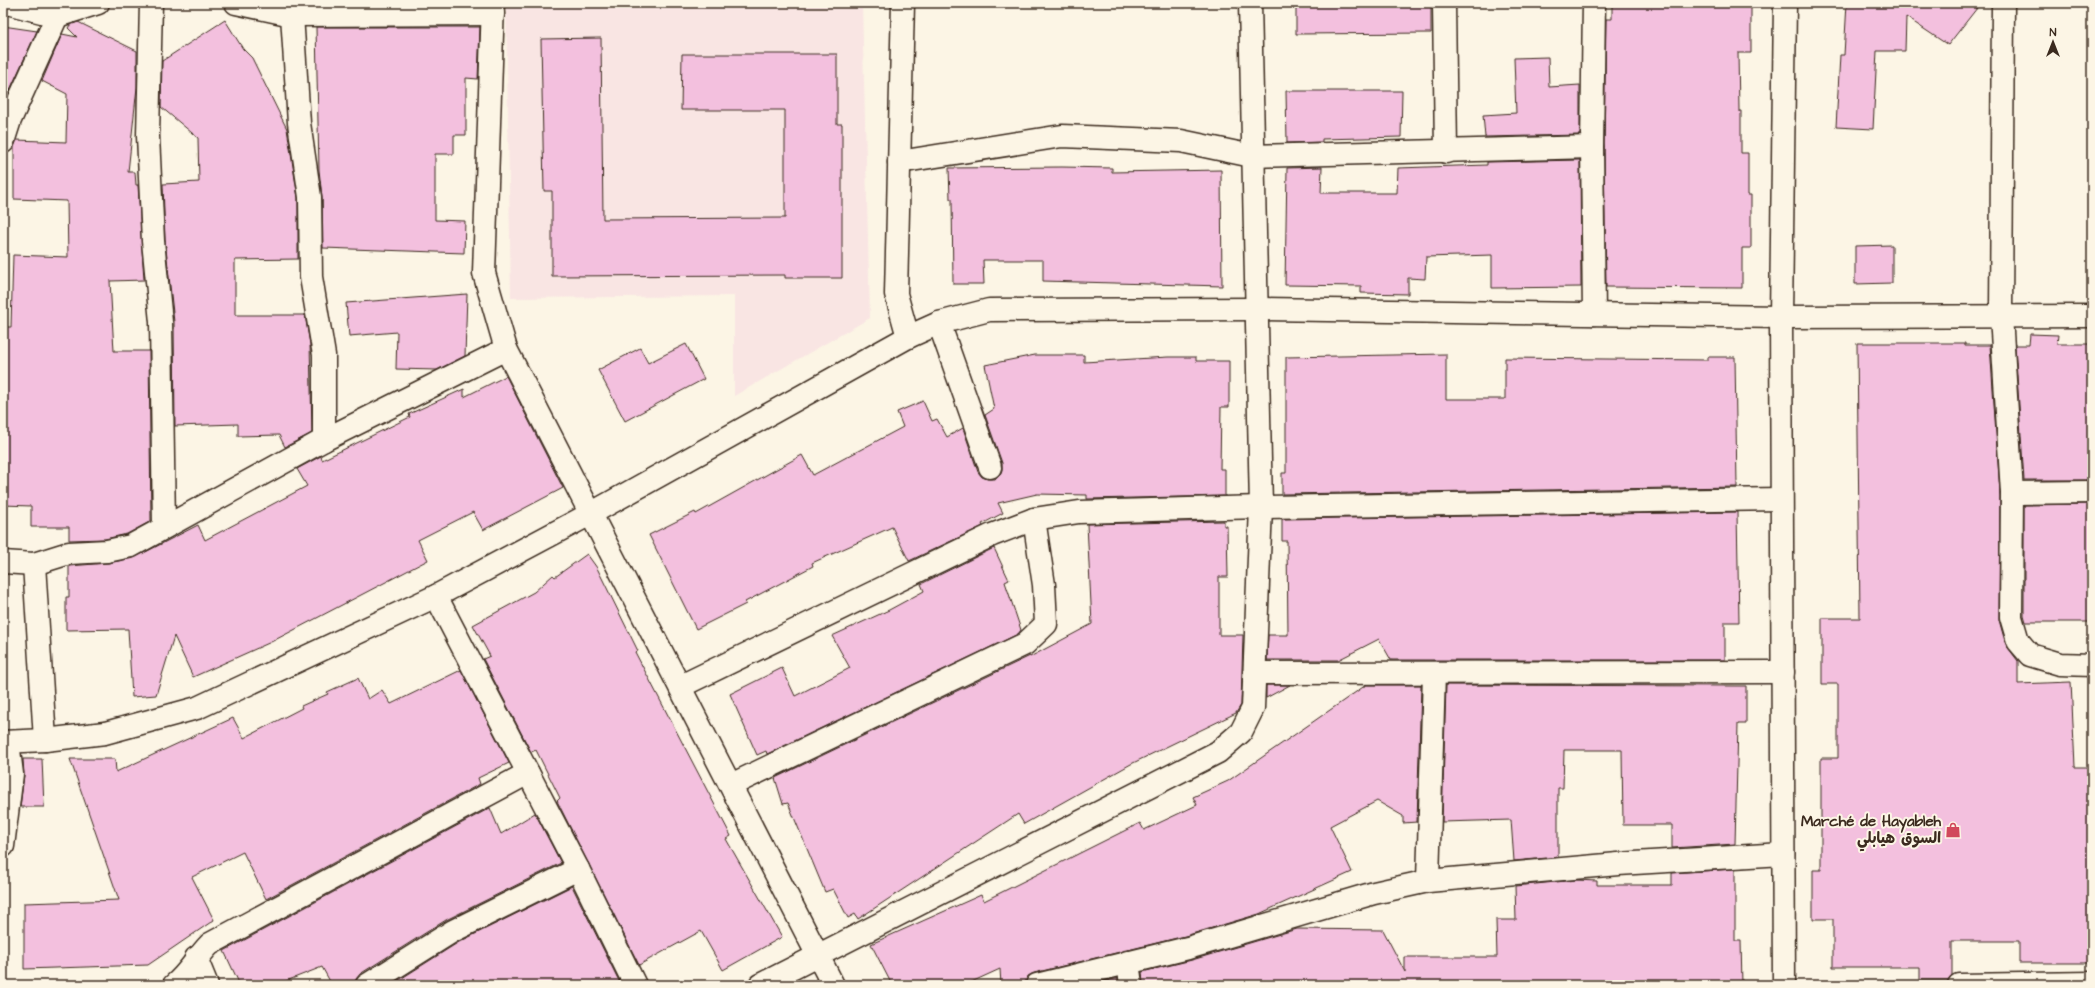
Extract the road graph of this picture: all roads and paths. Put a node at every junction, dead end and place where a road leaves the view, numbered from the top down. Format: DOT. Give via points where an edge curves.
graph roads {
  1 [pos="7,3"];
  2 [pos="98,3"];
  3 [pos="150,3"];
  4 [pos="236,3"];
  5 [pos="903,3"];
  6 [pos="1250,3"];
  7 [pos="1444,3"];
  8 [pos="1594,3"];
  9 [pos="1785,3"];
  10 [pos="2003,3"];
  11 [pos="62,9"];
  12 [pos="493,9"];
  13 [pos="292,15"];
  14 [pos="3,142"];
  15 [pos="1592,147"];
  16 [pos="1446,152"];
  17 [pos="1252,156"];
  18 [pos="899,162"];
  19 [pos="1258,309"];
  20 [pos="1594,314"];
  21 [pos="2001,316"];
  22 [pos="2092,316"];
  23 [pos="1781,317"];
  24 [pos="939,323"];
  25 [pos="908,337"];
  26 [pos="506,349"];
  27 [pos="324,440"];
  28 [pos="990,467"];
  29 [pos="2092,492"];
  30 [pos="2012,494"];
  31 [pos="1781,499"];
  32 [pos="1261,507"];
  33 [pos="592,513"];
  34 [pos="1034,519"];
  35 [pos="164,527"];
  36 [pos="3,562"];
  37 [pos="34,564"];
  38 [pos="436,596"];
  39 [pos="2092,665"];
  40 [pos="1434,672"];
  41 [pos="1783,672"];
  42 [pos="1256,673"];
  43 [pos="680,686"];
  44 [pos="45,740"];
  45 [pos="6,742"];
  46 [pos="528,773"];
  47 [pos="731,785"];
  48 [pos="3,846"];
  49 [pos="1783,854"];
  50 [pos="578,868"];
  51 [pos="1428,881"];
  52 [pos="817,956"];
  53 [pos="196,958"];
  54 [pos="1128,962"];
  55 [pos="2092,983"];
  56 [pos="174,985"];
  57 [pos="207,985"];
  58 [pos="367,985"];
  59 [pos="635,985"];
  60 [pos="760,985"];
  61 [pos="833,985"];
  62 [pos="1037,985"];
  63 [pos="1131,985"];
  64 [pos="1784,985"];
  65 [pos="1959,985"];
  1 -- 11 [label="street"];
  2 -- 11 [label="street"];
  3 -- 35 [label="street" via="148,136 153,241 161,322"];
  4 -- 13 [label="street"];
  5 -- 18 [label="street"];
  6 -- 17 [label="street"];
  7 -- 16 [label="street"];
  8 -- 15 [label="street"];
  9 -- 23 [label="street"];
  10 -- 21 [label="street"];
  11 -- 14 [label="street" via="10,120"];
  12 -- 13 [label="street"];
  12 -- 26 [label="street" via="484,273"];
  13 -- 27 [label="street" via="299,123 310,197 311,277 324,355"];
  15 -- 16 [label="street"];
  15 -- 20 [label="street"];
  16 -- 17 [label="street"];
  17 -- 18 [label="street" via="1181,141 1062,136"];
  17 -- 19 [label="street"];
  18 -- 25 [label="street" via="896,294"];
  19 -- 20 [label="street"];
  19 -- 24 [label="street" via="989,310"];
  19 -- 32 [label="street"];
  20 -- 23 [label="street"];
  21 -- 22 [label="street"];
  21 -- 23 [label="street"];
  21 -- 30 [label="street"];
  23 -- 31 [label="street"];
  24 -- 25 [label="street"];
  24 -- 28 [label="street"];
  25 -- 33 [label="street"];
  26 -- 27 [label="street"];
  26 -- 33 [label="street"];
  27 -- 35 [label="street"];
  29 -- 30 [label="street"];
  30 -- 39 [label="street" via="2011,617 2018,641 2030,655 2060,664"];
  31 -- 32 [label="street"];
  31 -- 41 [label="street"];
  32 -- 34 [label="street" via="1080,512"];
  32 -- 42 [label="street"];
  33 -- 38 [label="street"];
  33 -- 43 [label="street"];
  34 -- 43 [label="street" via="992,535"];
  34 -- 47 [label="street" via="1044,585 1046,624 1025,644"];
  35 -- 37 [label="street" via="131,546 107,551 69,552"];
  36 -- 37 [label="street"];
  37 -- 44 [label="street"];
  38 -- 44 [label="street" via="197,708 105,733"];
  38 -- 46 [label="street"];
  40 -- 41 [label="street"];
  40 -- 42 [label="street"];
  40 -- 51 [label="street"];
  41 -- 49 [label="street"];
  42 -- 52 [label="street" via="1253,708 1241,732 1218,752"];
  43 -- 47 [label="street"];
  44 -- 45 [label="street"];
  45 -- 48 [label="street" via="12,774"];
  46 -- 50 [label="street"];
  46 -- 53 [label="street" via="210,944"];
  47 -- 52 [label="street"];
  49 -- 51 [label="street" via="1618,864"];
  49 -- 64 [label="street"];
  50 -- 58 [label="street" via="453,931"];
  50 -- 59 [label="street"];
  51 -- 54 [label="street" via="1374,893 1188,948"];
  52 -- 60 [label="street"];
  52 -- 61 [label="street"];
  53 -- 56 [label="street" via="184,977"];
  53 -- 57 [label="street"];
  54 -- 62 [label="street"];
  54 -- 63 [label="street"];
  55 -- 65 [label="street"];
}
